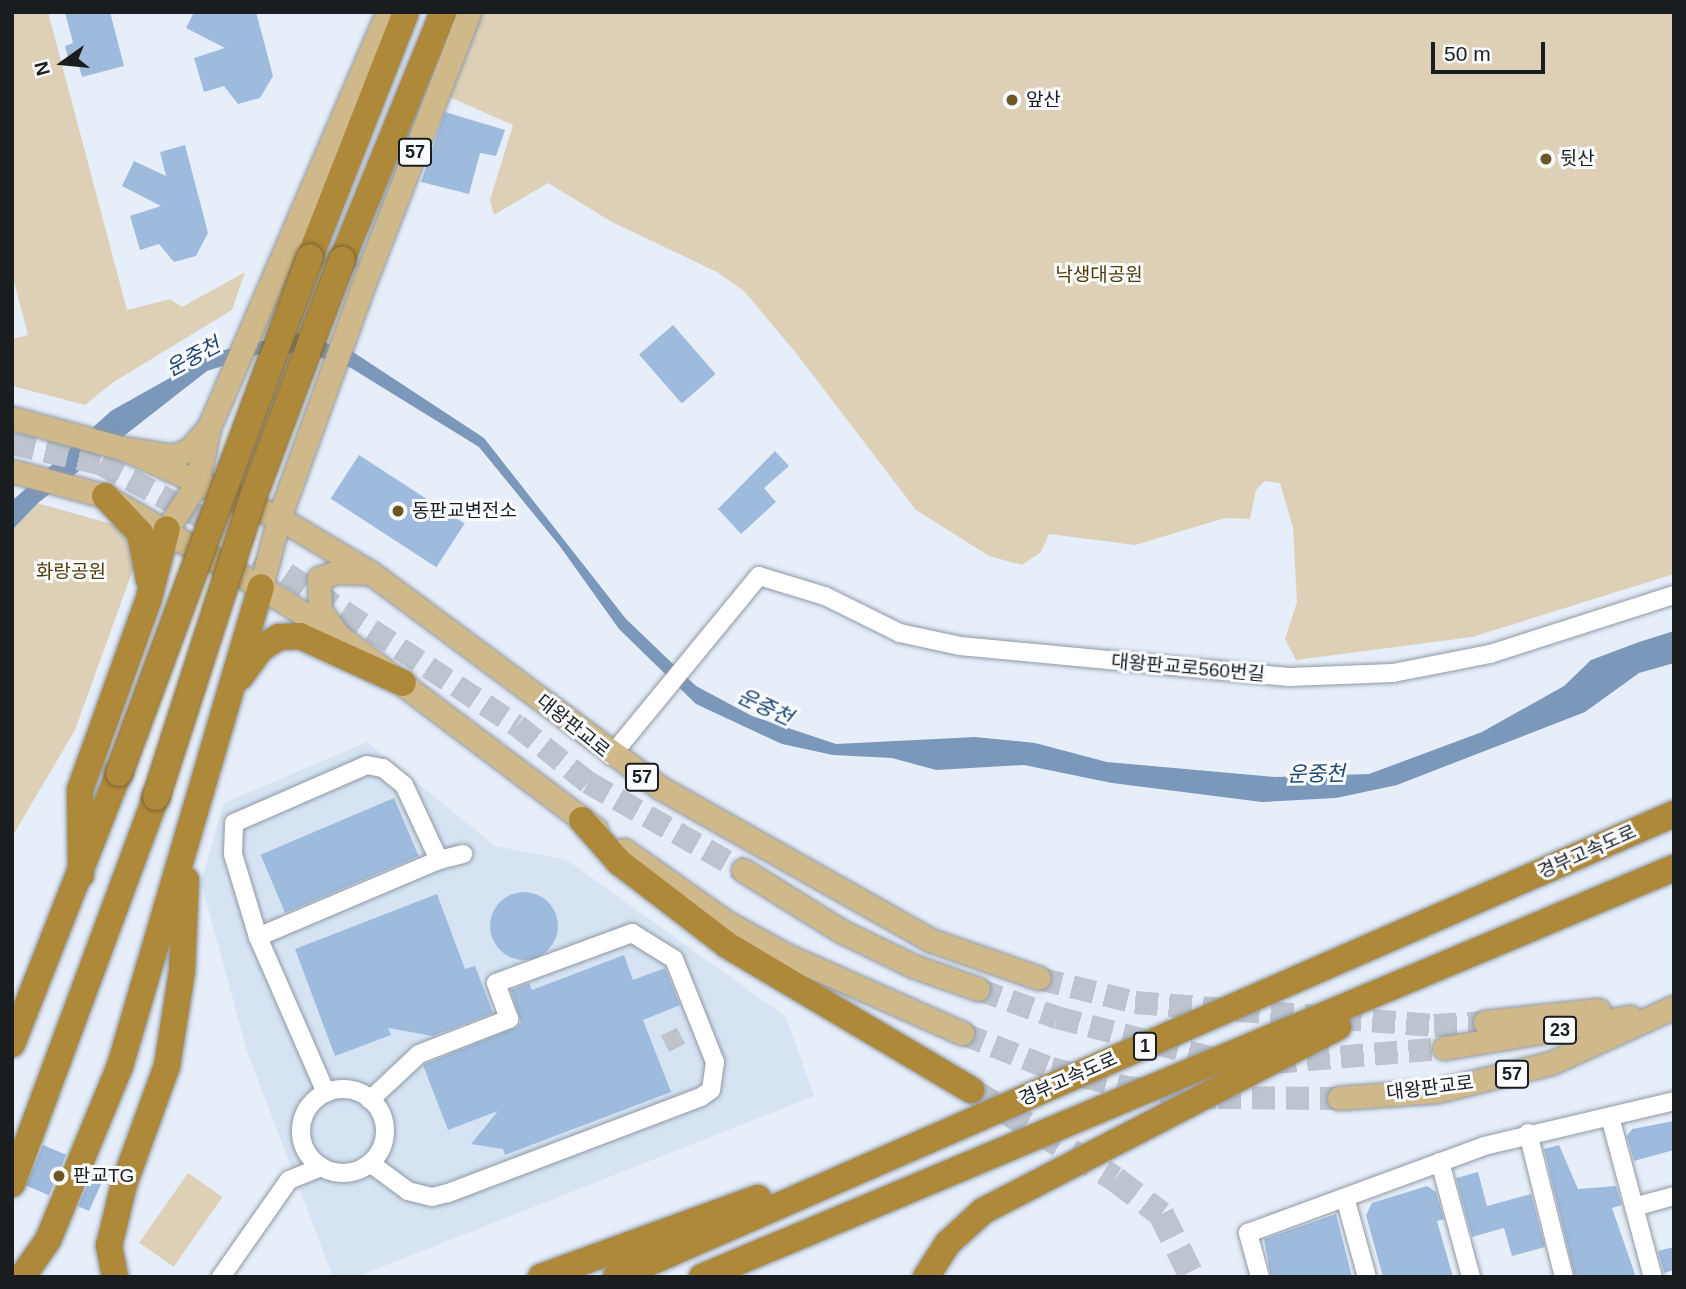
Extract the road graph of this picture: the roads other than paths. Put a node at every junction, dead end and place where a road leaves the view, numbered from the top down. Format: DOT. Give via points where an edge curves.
graph roads {
  1 [pos="388,12"];
  2 [pos="406,12"];
  3 [pos="443,12"];
  4 [pos="469,12"];
  5 [pos="13,418"];
  6 [pos="214,418"];
  7 [pos="150,456"];
  8 [pos="12,471"];
  9 [pos="197,483"];
  10 [pos="106,496"];
  11 [pos="279,518"];
  12 [pos="167,529"];
  13 [pos="371,573"];
  14 [pos="261,587"];
  15 [pos="1674,595"];
  16 [pos="149,598"];
  17 [pos="339,636"];
  18 [pos="403,683"];
  19 [pos="220,716"];
  20 [pos="611,756"];
  21 [pos="1674,814"];
  22 [pos="582,820"];
  23 [pos="188,824"];
  24 [pos="463,854"];
  25 [pos="439,860"];
  26 [pos="1674,868"];
  27 [pos="743,870"];
  28 [pos="81,874"];
  29 [pos="1609,895"];
  30 [pos="258,937"];
  31 [pos="1039,978"];
  32 [pos="978,989"];
  33 [pos="1674,1004"];
  34 [pos="1485,1022"];
  35 [pos="961,1033"];
  36 [pos="12,1044"];
  37 [pos="1444,1048"];
  38 [pos="971,1090"];
  39 [pos="326,1093"];
  40 [pos="1339,1098"];
  41 [pos="370,1100"];
  42 [pos="1674,1101"];
  43 [pos="1610,1117"];
  44 [pos="1528,1133"];
  45 [pos="939,1136"];
  46 [pos="1440,1162"];
  47 [pos="370,1163"];
  48 [pos="321,1167"];
  49 [pos="12,1184"];
  50 [pos="1674,1196"];
  51 [pos="1346,1201"];
  52 [pos="1634,1207"];
  53 [pos="853,1216"];
  54 [pos="22,1277"];
  55 [pos="115,1277"];
  56 [pos="221,1277"];
  57 [pos="541,1277"];
  58 [pos="616,1277"];
  59 [pos="702,1277"];
  60 [pos="727,1277"];
  61 [pos="926,1277"];
  62 [pos="1260,1277"];
  63 [pos="1367,1277"];
  64 [pos="1471,1277"];
  65 [pos="1564,1277"];
  66 [pos="1653,1277"];
  1 -- 6 [label="main road"];
  2 -- 28 [label="highway, bridge"];
  3 -- 49 [label="highway, bridge" via="255,491 156,797"];
  4 -- 11 [label="main road, 57"];
  5 -- 7 [label="main road, 대왕판교로"];
  6 -- 7 [label="main road" via="189,450"];
  6 -- 9 [label="main road"];
  7 -- 9 [label="main road, 대왕판교로"];
  8 -- 10 [label="main road"];
  9 -- 11 [label="main road, 대왕판교로"];
  9 -- 12 [label="main road"];
  10 -- 12 [label="main road"];
  10 -- 16 [label="highway" via="140,533"];
  11 -- 13 [label="main road, 대왕판교로 / 57"];
  11 -- 14 [label="main road"];
  12 -- 14 [label="main road"];
  12 -- 16 [label="highway"];
  13 -- 17 [label="main road" via="336,572 319,578 320,610"];
  13 -- 20 [label="main road, 대왕판교로 / 57" via="465,639"];
  14 -- 17 [label="main road"];
  14 -- 19 [label="highway"];
  15 -- 20 [label="street, 대왕판교로560번길" via="1490,654 1393,673 1256,675 960,646 900,633 825,596 759,576 721,616"];
  16 -- 28 [label="highway" via="80,790"];
  17 -- 18 [label="main road"];
  18 -- 19 [label="highway" via="300,636 279,636 245,667"];
  18 -- 22 [label="main road"];
  19 -- 23 [label="highway"];
  20 -- 31 [label="main road, 대왕판교로 / 57" via="930,940"];
  21 -- 45 [label="highway, 경부고속도로 / 1"];
  22 -- 35 [label="main road" via="726,922 874,997"];
  22 -- 38 [label="highway" via="619,862 727,945"];
  23 -- 54 [label="highway" via="120,1066 48,1240"];
  23 -- 55 [label="highway" via="182,971 167,1066 124,1184 109,1246"];
  24 -- 25 [label="street"];
  25 -- 30 [label="street"];
  25 -- 30 [label="street" via="404,785 383,768 367,765 234,823 233,854"];
  26 -- 29 [label="highway, 1"];
  27 -- 32 [label="main road" via="841,931 913,966"];
  28 -- 36 [label="highway"];
  29 -- 53 [label="highway, 1"];
  29 -- 61 [label="highway" via="1303,1044 983,1211 948,1243"];
  30 -- 39 [label="street"];
  33 -- 34 [label="main road"];
  33 -- 37 [label="main road, 대왕판교로 / 23" via="1623,1019"];
  33 -- 40 [label="main road, 대왕판교로 / 57" via="1551,1063 1437,1091"];
  39 -- 41 [label="street" via="350,1090"];
  39 -- 48 [label="street" via="311,1104 301,1131 303,1145"];
  41 -- 47 [label="street" via="385,1128 379,1153"];
  41 -- 47 [label="street" via="419,1054 509,1019 496,983 632,933 674,959 692,1030 715,1062 711,1090 701,1097 432,1197 408,1191"];
  42 -- 43 [label="street"];
  43 -- 44 [label="street"];
  43 -- 52 [label="street"];
  44 -- 46 [label="street"];
  44 -- 65 [label="street"];
  45 -- 57 [label="highway"];
  45 -- 58 [label="highway, 경부고속도로 / 1"];
  46 -- 51 [label="street"];
  46 -- 64 [label="street"];
  47 -- 48 [label="street" via="346,1173"];
  48 -- 56 [label="street" via="289,1180"];
  50 -- 52 [label="street"];
  51 -- 62 [label="street" via="1248,1233"];
  51 -- 63 [label="street"];
  52 -- 66 [label="street"];
  53 -- 59 [label="highway, 1"];
  53 -- 60 [label="highway"];
}
